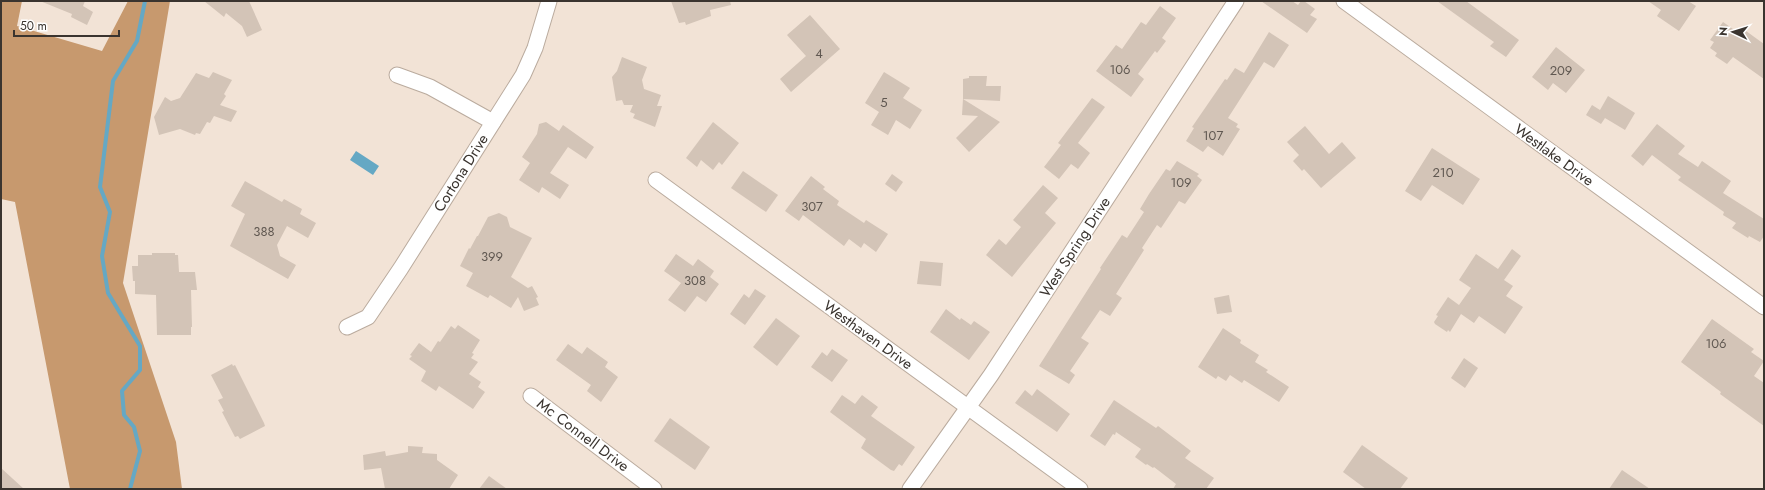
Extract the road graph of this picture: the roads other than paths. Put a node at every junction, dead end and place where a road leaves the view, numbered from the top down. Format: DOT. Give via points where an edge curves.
graph roads {
  1 [pos="549,1"];
  2 [pos="1236,1"];
  3 [pos="1344,1"];
  4 [pos="397,75"];
  5 [pos="493,122"];
  6 [pos="656,180"];
  7 [pos="1764,307"];
  8 [pos="348,327"];
  9 [pos="531,396"];
  10 [pos="968,408"];
  11 [pos="654,489"];
  12 [pos="910,489"];
  13 [pos="1080,489"];
  1 -- 5 [label="street, Cortona Drive" via="536,48 523,75"];
  2 -- 10 [label="street, West Spring Drive"];
  3 -- 7 [label="street, Westlake Drive"];
  4 -- 5 [label="street" via="430,87"];
  5 -- 8 [label="street, Cortona Drive" via="368,317"];
  6 -- 10 [label="street, Westhaven Drive"];
  9 -- 11 [label="street, Mc Connell Drive"];
  10 -- 12 [label="street, West Spring Drive"];
  10 -- 13 [label="street, Westhaven Drive"];
}
